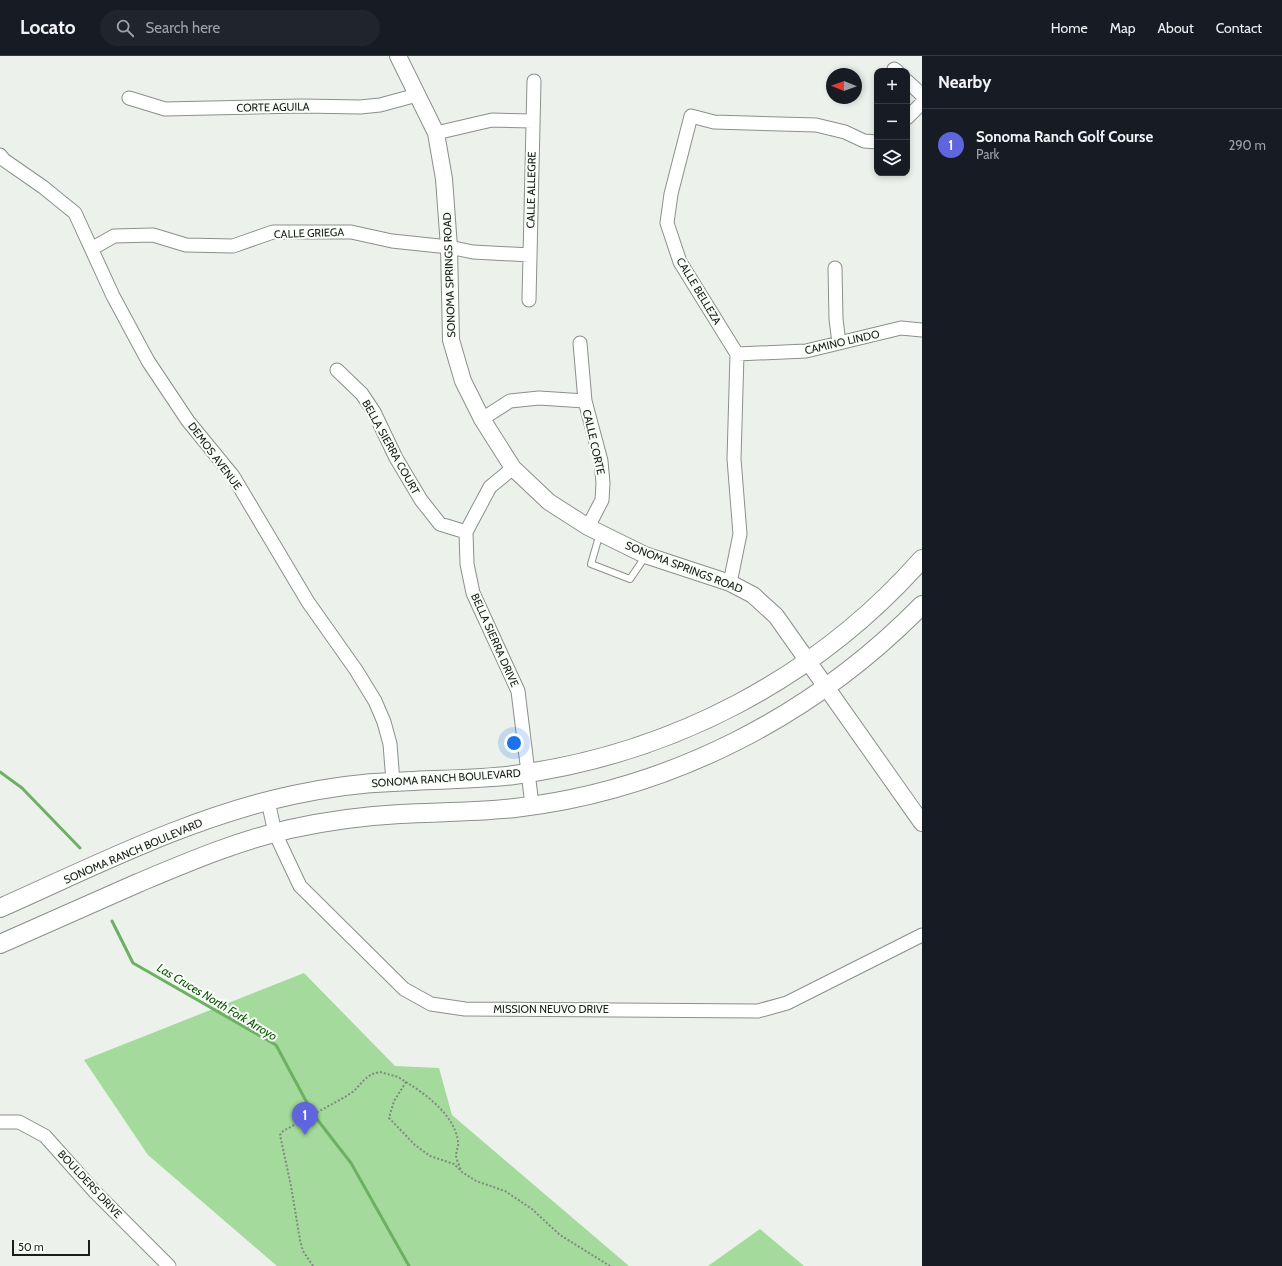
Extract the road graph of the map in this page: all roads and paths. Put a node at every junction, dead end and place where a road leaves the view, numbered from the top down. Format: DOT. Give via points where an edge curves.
graph roads {
  1 [pos="398,56"];
  2 [pos="534,81"];
  3 [pos="910,84"];
  4 [pos="417,95"];
  5 [pos="922,95"];
  6 [pos="129,98"];
  7 [pos="922,102"];
  8 [pos="910,115"];
  9 [pos="533,121"];
  10 [pos="436,133"];
  11 [pos="874,142"];
  12 [pos="0,155"];
  13 [pos="449,247"];
  14 [pos="92,248"];
  15 [pos="530,255"];
  16 [pos="835,268"];
  17 [pos="529,300"];
  18 [pos="922,330"];
  19 [pos="580,342"];
  20 [pos="839,343"];
  21 [pos="737,354"];
  22 [pos="337,370"];
  23 [pos="585,401"];
  24 [pos="482,419"];
  25 [pos="513,468"];
  26 [pos="594,530"];
  27 [pos="466,532"];
  28 [pos="646,555"];
  29 [pos="922,560"];
  30 [pos="730,583"];
  31 [pos="922,605"];
  32 [pos="808,662"];
  33 [pos="825,688"];
  34 [pos="528,773"];
  35 [pos="393,782"];
  36 [pos="268,801"];
  37 [pos="532,806"];
  38 [pos="922,823"];
  39 [pos="275,833"];
  40 [pos="0,908"];
  41 [pos="922,935"];
  42 [pos="0,944"];
  43 [pos="406,1082"];
  44 [pos="0,1122"];
  45 [pos="462,1172"];
  46 [pos="169,1266"];
  47 [pos="313,1266"];
  48 [pos="610,1266"];
  1 -- 4 [label="street, SONOMA SPRINGS ROAD"];
  2 -- 9 [label="street, CALLE ALLEGRE"];
  3 -- 5 [label="street"];
  4 -- 6 [label="street, CORTE AGUILA" via="380,105 360,107 165,109"];
  4 -- 10 [label="street, SONOMA SPRINGS ROAD"];
  7 -- 8 [label="street"];
  9 -- 10 [label="street" via="492,120"];
  9 -- 15 [label="street, CALLE ALLEGRE"];
  10 -- 13 [label="street, SONOMA SPRINGS ROAD" via="444,179"];
  11 -- 21 [label="street, CALLE BELLEZA" via="816,126 714,122 691,116 671,194 667,223 680,262"];
  12 -- 14 [label="street, DEMOS AVENUE" via="75,212"];
  13 -- 14 [label="street, CALLE GRIEGA" via="392,241 351,232 273,232 233,246 186,246 153,235 114,236"];
  13 -- 15 [label="street, CALLE GRIEGA" via="473,252"];
  13 -- 24 [label="street, SONOMA SPRINGS ROAD" via="451,340 463,380"];
  14 -- 35 [label="street, DEMOS AVENUE" via="113,296 148,361 188,421 233,476 308,602 375,701 390,744"];
  15 -- 17 [label="street, CALLE ALLEGRE"];
  16 -- 20 [label="street"];
  18 -- 20 [label="street, CAMINO LINDO" via="901,328"];
  19 -- 23 [label="street, CALLE CORTE"];
  20 -- 21 [label="street, CAMINO LINDO" via="806,351"];
  21 -- 30 [label="street" via="734,459 740,534"];
  22 -- 27 [label="street, BELLA SIERRA COURT" via="362,394 421,500 440,524"];
  23 -- 24 [label="street, CALLE CORTE" via="539,398 510,401"];
  23 -- 26 [label="street, CALLE CORTE" via="601,461 603,483 602,500"];
  24 -- 25 [label="street, SONOMA SPRINGS ROAD"];
  25 -- 26 [label="street, SONOMA SPRINGS ROAD" via="549,502"];
  25 -- 27 [label="street, BELLA SIERRA DRIVE" via="490,487"];
  26 -- 28 [label="street, SONOMA SPRINGS ROAD"];
  26 -- 28 [label="lane" via="591,564 630,579"];
  27 -- 34 [label="street, BELLA SIERRA DRIVE" via="467,564 473,593 518,691"];
  28 -- 30 [label="street, SONOMA SPRINGS ROAD"];
  29 -- 32 [label="main road, SONOMA RANCH BOULEVARD" via="867,616"];
  30 -- 32 [label="street, SONOMA SPRINGS ROAD" via="753,595 776,616"];
  31 -- 33 [label="main road" via="881,644"];
  32 -- 33 [label="street, SONOMA SPRINGS ROAD"];
  32 -- 34 [label="main road, SONOMA RANCH BOULEVARD" via="740,703 677,733 602,758"];
  33 -- 37 [label="main road" via="771,723 720,750 684,765 605,791"];
  33 -- 38 [label="street, SONOMA SPRINGS ROAD"];
  34 -- 35 [label="main road, SONOMA RANCH BOULEVARD"];
  34 -- 37 [label="street, BELLA SIERRA DRIVE"];
  35 -- 36 [label="main road, SONOMA RANCH BOULEVARD" via="331,788"];
  36 -- 39 [label="street, MISSION NEUVO DRIVE"];
  36 -- 40 [label="main road, SONOMA RANCH BOULEVARD" via="183,828"];
  37 -- 39 [label="main road" via="346,819"];
  39 -- 41 [label="street, MISSION NEUVO DRIVE" via="300,886 404,989 430,1004 465,1009 758,1011 787,1003"];
  39 -- 42 [label="main road" via="197,858"];
  43 -- 45 [label="path" via="425,1094 440,1108 455,1130 459,1142 456,1156"];
  43 -- 45 [label="path" via="394,1101 389,1118 415,1145 430,1156 454,1164"];
  43 -- 47 [label="path" via="380,1072 372,1074 350,1094 281,1133 280,1139 300,1240 303,1251"];
  44 -- 46 [label="street, BOULDERS DRIVE" via="19,1122 45,1136 95,1192"];
  45 -- 48 [label="path" via="476,1181 505,1192 532,1209 560,1235"];
}
